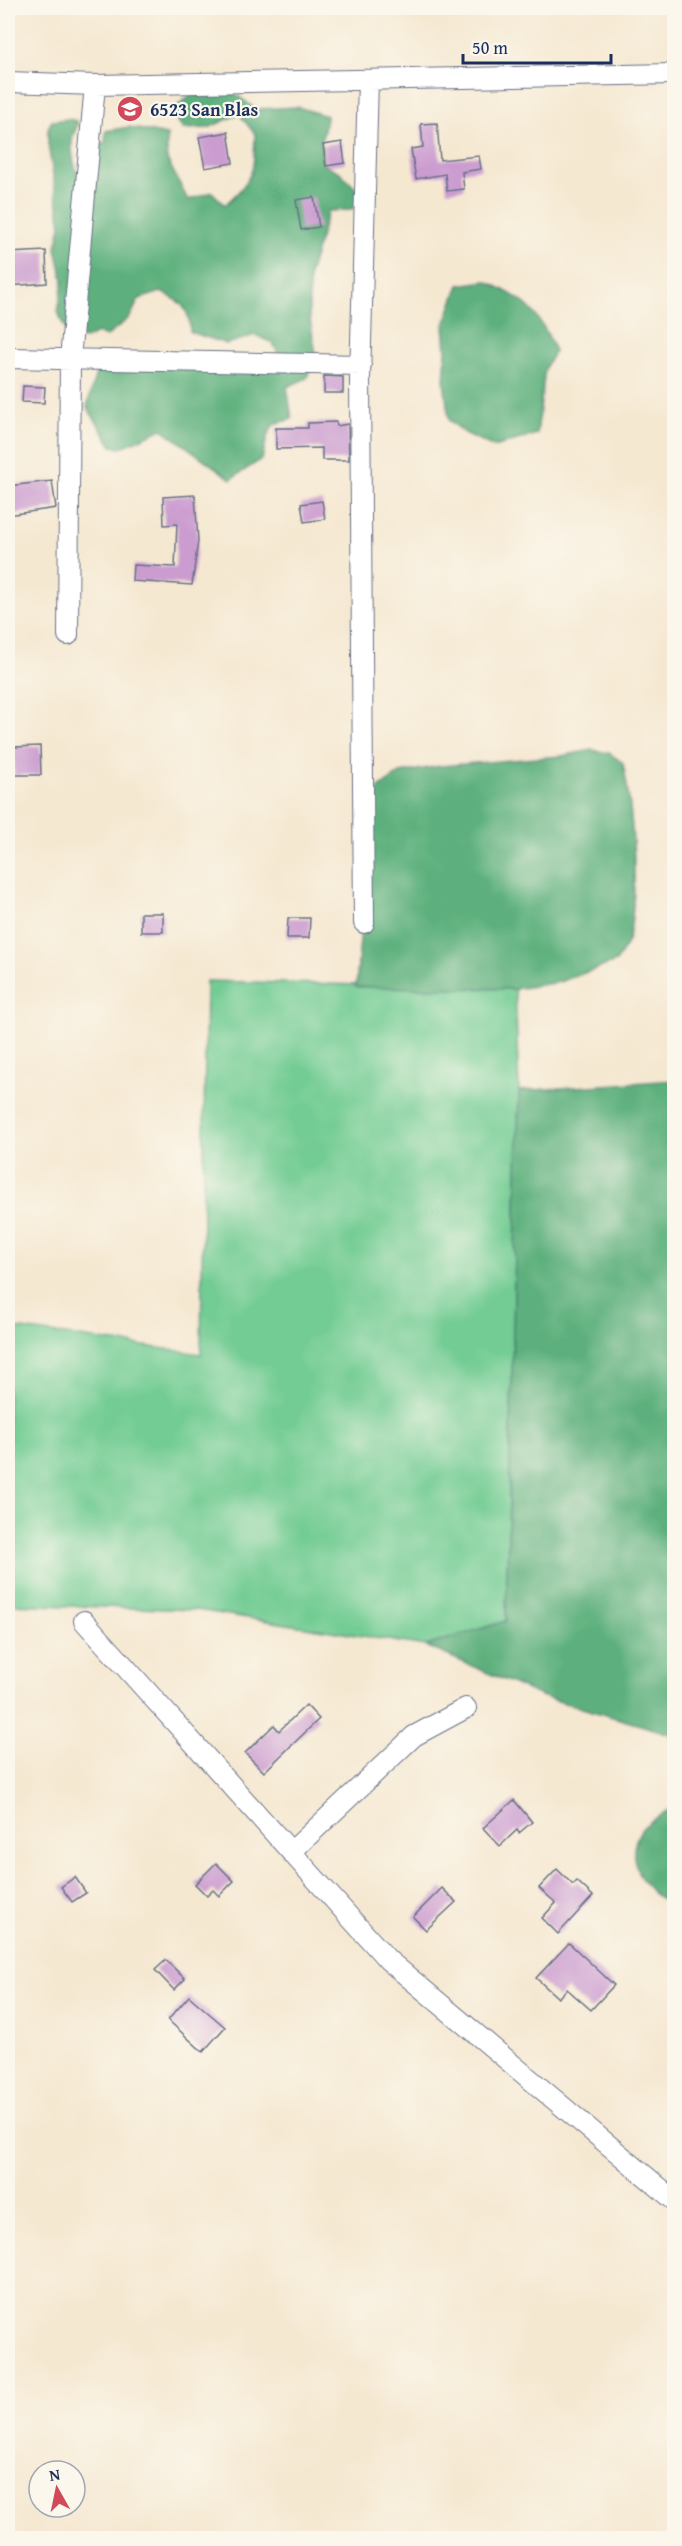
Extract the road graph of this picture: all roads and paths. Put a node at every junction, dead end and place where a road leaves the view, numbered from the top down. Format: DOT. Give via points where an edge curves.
graph roads {
  1 [pos="675,74"];
  2 [pos="368,80"];
  3 [pos="8,82"];
  4 [pos="94,85"];
  5 [pos="8,358"];
  6 [pos="70,359"];
  7 [pos="361,365"];
  8 [pos="68,635"];
  9 [pos="364,923"];
  10 [pos="84,1621"];
  11 [pos="466,1708"];
  12 [pos="291,1852"];
  13 [pos="675,2200"];
  1 -- 2 [label="street"];
  2 -- 4 [label="street"];
  2 -- 7 [label="street"];
  3 -- 4 [label="street"];
  4 -- 6 [label="street"];
  5 -- 6 [label="street"];
  6 -- 7 [label="street"];
  6 -- 8 [label="street"];
  7 -- 9 [label="street"];
  10 -- 12 [label="street"];
  11 -- 12 [label="street" via="414,1736"];
  12 -- 13 [label="street" via="388,1960"];
}
